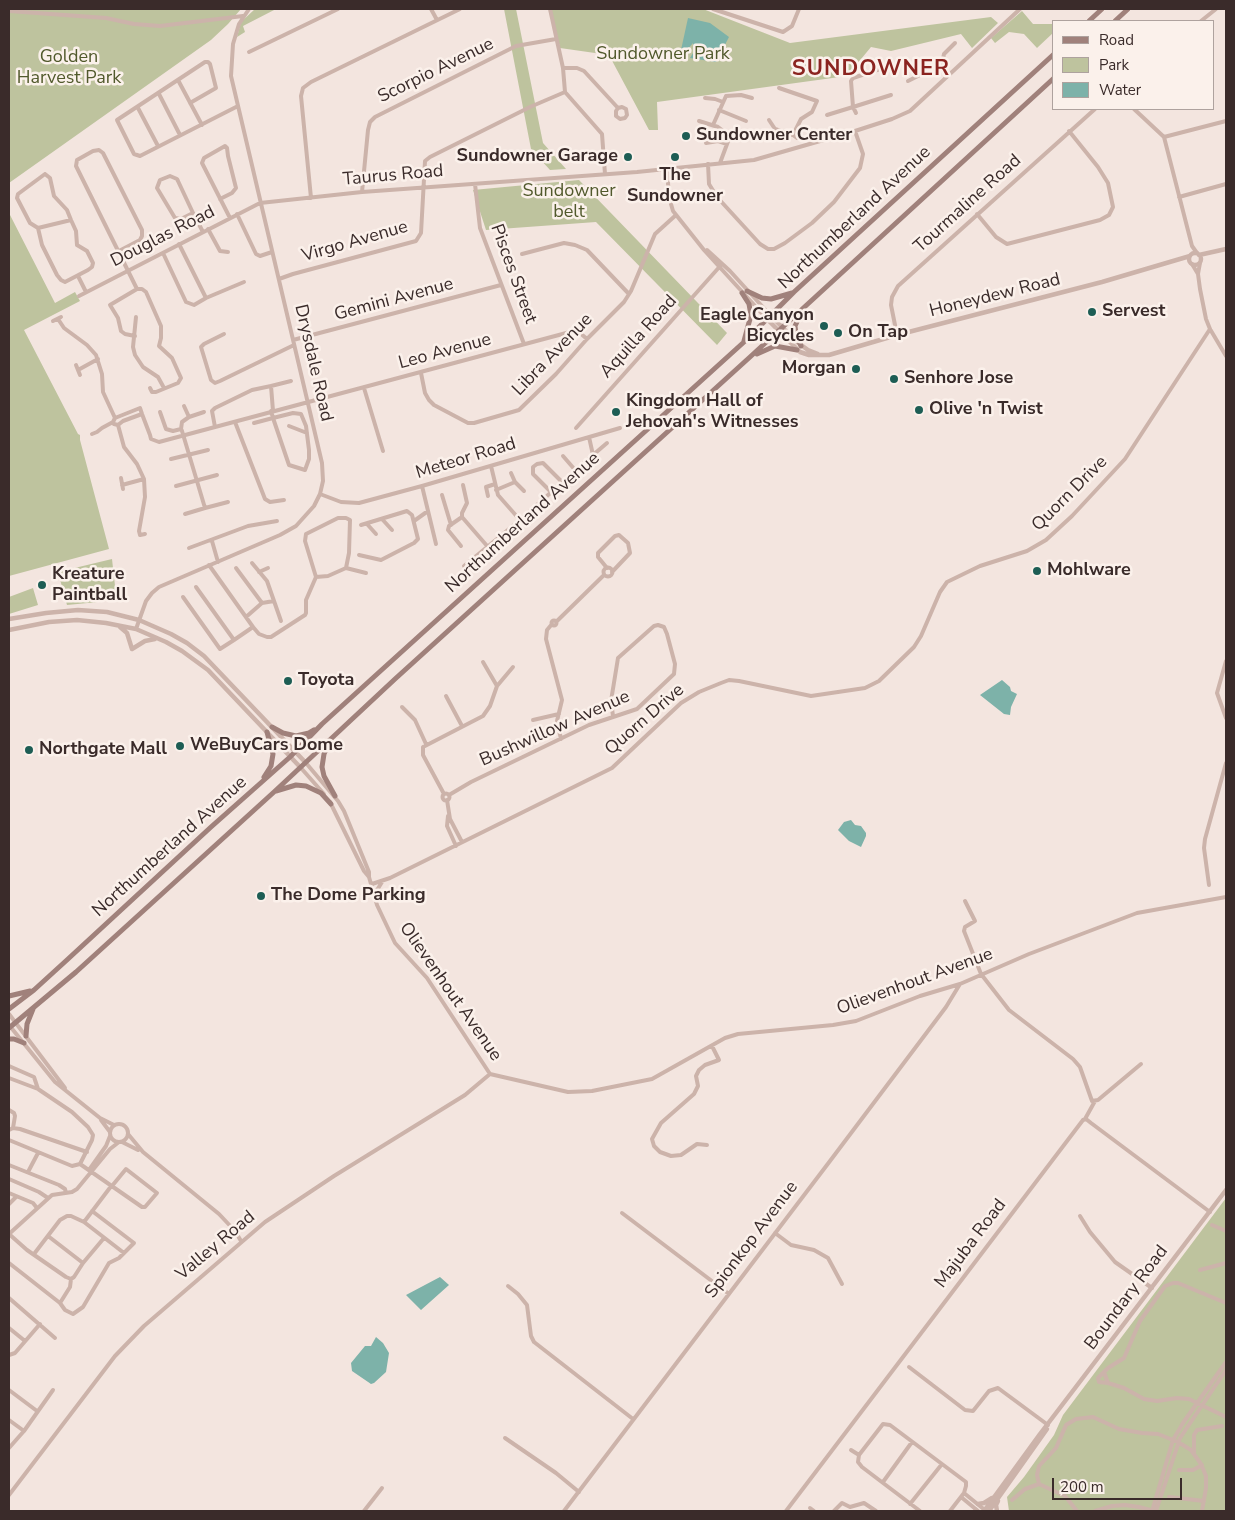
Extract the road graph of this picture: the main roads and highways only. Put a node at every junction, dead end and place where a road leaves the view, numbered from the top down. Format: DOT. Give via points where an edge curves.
graph roads {
  1 [pos="1102,9"];
  2 [pos="1128,9"];
  3 [pos="1090,20"];
  4 [pos="1115,20"];
  5 [pos="1052,56"];
  6 [pos="1052,80"];
  7 [pos="794,292"];
  8 [pos="806,304"];
  9 [pos="744,342"];
  10 [pos="801,346"];
  11 [pos="796,350"];
  12 [pos="750,357"];
  13 [pos="322,724"];
  14 [pos="272,728"];
  15 [pos="267,732"];
  16 [pos="330,741"];
  17 [pos="261,782"];
  18 [pos="274,792"];
  19 [pos="335,796"];
  20 [pos="331,804"];
  21 [pos="34,990"];
  22 [pos="9,996"];
  23 [pos="34,1006"];
  24 [pos="9,1009"];
  25 [pos="9,1026"];
  26 [pos="26,1036"];
  27 [pos="9,1038"];
  28 [pos="24,1043"];
  1 -- 3 [label="main road"];
  2 -- 4 [label="main road"];
  5 -- 7 [label="main road, Northumberland Avenue"];
  6 -- 8 [label="main road, Northumberland Avenue"];
  7 -- 9 [label="main road, Northumberland Avenue"];
  7 -- 9 [label="main road" via="771,299 745,292 751,315"];
  8 -- 10 [label="main road" via="795,326"];
  8 -- 12 [label="main road, Northumberland Avenue"];
  9 -- 13 [label="main road, Northumberland Avenue"];
  11 -- 12 [label="main road" via="775,346"];
  12 -- 16 [label="main road, Northumberland Avenue"];
  13 -- 14 [label="main road" via="309,733 296,736"];
  13 -- 17 [label="main road, Northumberland Avenue"];
  15 -- 17 [label="main road" via="272,759"];
  16 -- 18 [label="main road, Northumberland Avenue"];
  16 -- 19 [label="main road" via="322,767"];
  17 -- 21 [label="main road, Northumberland Avenue"];
  18 -- 20 [label="main road" via="292,786 306,786 321,793"];
  18 -- 23 [label="main road, Northumberland Avenue" via="76,972"];
  21 -- 22 [label="main road"];
  21 -- 24 [label="main road, Northumberland Avenue"];
  23 -- 25 [label="main road, Northumberland Avenue"];
  23 -- 26 [label="main road"];
  27 -- 28 [label="main road"];
}
